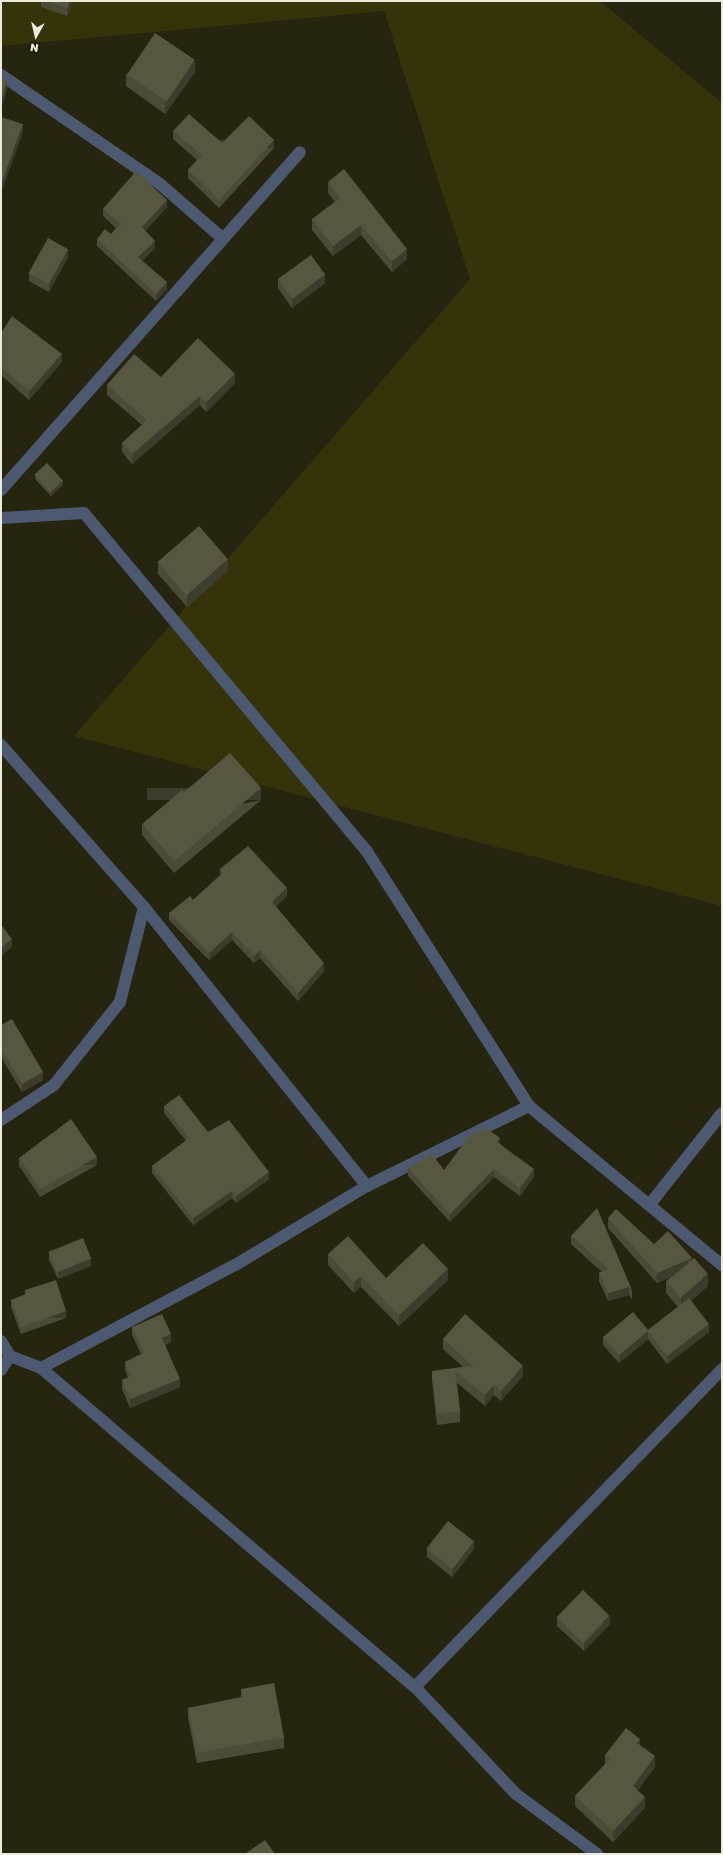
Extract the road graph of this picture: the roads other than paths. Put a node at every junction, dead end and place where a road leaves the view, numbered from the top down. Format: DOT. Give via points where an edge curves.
graph roads {
  1 [pos="1,75"];
  2 [pos="300,152"];
  3 [pos="221,237"];
  4 [pos="1,490"];
  5 [pos="1,518"];
  6 [pos="1,745"];
  7 [pos="144,907"];
  8 [pos="529,1106"];
  9 [pos="722,1113"];
  10 [pos="1,1120"];
  11 [pos="367,1186"];
  12 [pos="650,1204"];
  13 [pos="722,1265"];
  14 [pos="1,1341"];
  15 [pos="10,1356"];
  16 [pos="41,1368"];
  17 [pos="722,1369"];
  18 [pos="1,1370"];
  19 [pos="415,1687"];
  20 [pos="597,1854"];
  1 -- 3 [label="street" via="160,184"];
  2 -- 3 [label="street"];
  3 -- 4 [label="street"];
  5 -- 8 [label="street" via="84,513 366,850"];
  6 -- 7 [label="street"];
  7 -- 10 [label="street" via="120,1002 54,1085"];
  7 -- 11 [label="street"];
  8 -- 11 [label="street"];
  8 -- 12 [label="street"];
  9 -- 12 [label="street"];
  11 -- 16 [label="street" via="237,1264"];
  12 -- 13 [label="street"];
  14 -- 15 [label="street"];
  15 -- 16 [label="street"];
  15 -- 18 [label="street"];
  16 -- 19 [label="street"];
  17 -- 19 [label="street"];
  19 -- 20 [label="street" via="516,1794"];
}
